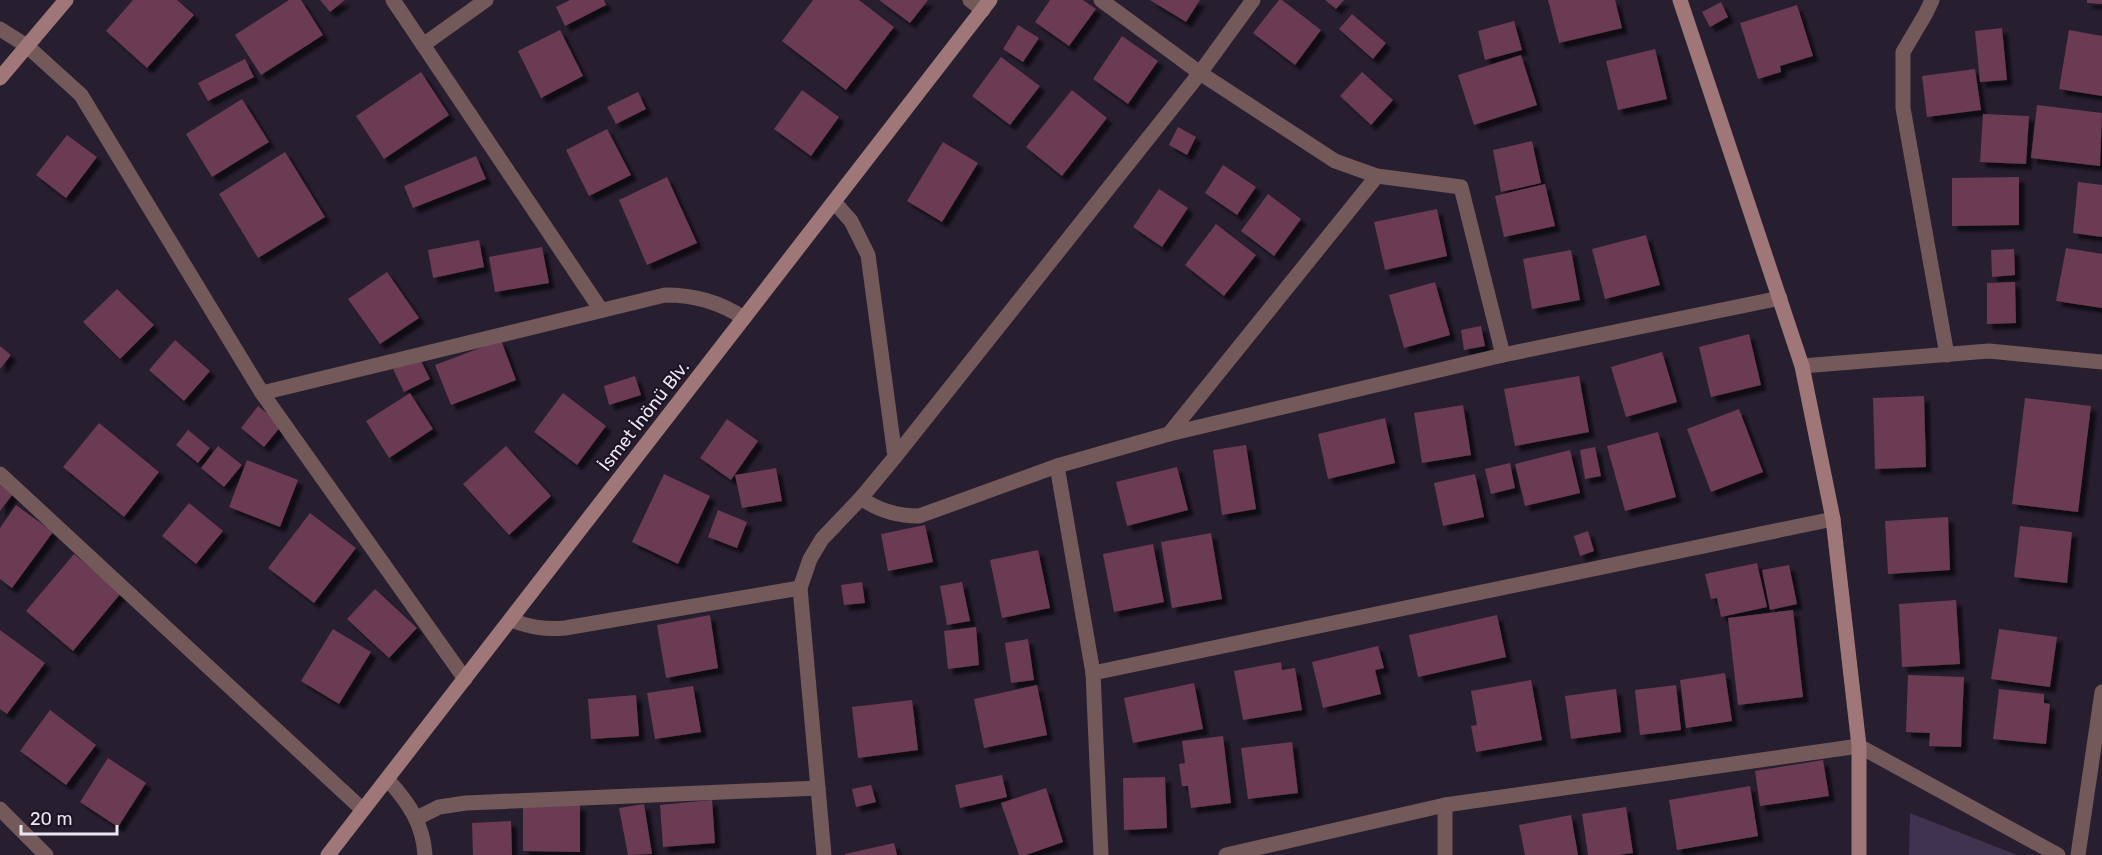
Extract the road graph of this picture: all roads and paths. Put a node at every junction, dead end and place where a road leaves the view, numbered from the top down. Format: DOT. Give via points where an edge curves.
graph roads {
  1 [pos="66,0"];
  2 [pos="393,0"];
  3 [pos="486,0"];
  4 [pos="970,0"];
  5 [pos="1101,0"];
  6 [pos="1253,0"];
  7 [pos="1680,0"];
  8 [pos="1932,0"];
  9 [pos="986,5"];
  10 [pos="0,29"];
  11 [pos="423,45"];
  12 [pos="27,46"];
  13 [pos="1200,73"];
  14 [pos="0,78"];
  15 [pos="1377,176"];
  16 [pos="835,203"];
  17 [pos="1780,298"];
  18 [pos="601,310"];
  19 [pos="744,318"];
  20 [pos="1947,354"];
  21 [pos="1503,355"];
  22 [pos="2102,362"];
  23 [pos="1802,366"];
  24 [pos="262,393"];
  25 [pos="1169,434"];
  26 [pos="896,457"];
  27 [pos="1056,466"];
  28 [pos="0,474"];
  29 [pos="861,498"];
  30 [pos="1833,519"];
  31 [pos="800,588"];
  32 [pos="512,620"];
  33 [pos="1093,673"];
  34 [pos="465,679"];
  35 [pos="2102,692"];
  36 [pos="1859,746"];
  37 [pos="388,780"];
  38 [pos="818,788"];
  39 [pos="1445,805"];
  40 [pos="0,809"];
  41 [pos="363,810"];
  42 [pos="417,818"];
  43 [pos="46,855"];
  44 [pos="328,855"];
  45 [pos="425,855"];
  46 [pos="824,855"];
  47 [pos="1101,855"];
  48 [pos="1226,855"];
  49 [pos="1445,855"];
  50 [pos="1859,855"];
  51 [pos="2058,855"];
  52 [pos="2078,855"];
  1 -- 12 [label="main road"];
  2 -- 11 [label="street"];
  3 -- 11 [label="street"];
  4 -- 9 [label="street"];
  5 -- 13 [label="street"];
  6 -- 13 [label="street"];
  7 -- 17 [label="main road"];
  8 -- 20 [label="street" via="1903,52 1903,108"];
  9 -- 16 [label="main road, İsmet İnönü Blv."];
  10 -- 12 [label="street"];
  11 -- 18 [label="street"];
  12 -- 14 [label="main road"];
  12 -- 24 [label="street" via="81,95"];
  13 -- 15 [label="street" via="1335,161"];
  13 -- 26 [label="street"];
  15 -- 21 [label="street" via="1461,187"];
  15 -- 25 [label="street"];
  16 -- 19 [label="main road, İsmet İnönü Blv."];
  16 -- 26 [label="street" via="851,221 868,255"];
  17 -- 21 [label="street"];
  17 -- 23 [label="main road"];
  18 -- 19 [label="street" via="682,295 715,302"];
  18 -- 24 [label="street"];
  19 -- 32 [label="main road, İsmet İnönü Blv."];
  20 -- 22 [label="street" via="1989,351"];
  20 -- 23 [label="street"];
  21 -- 25 [label="street"];
  23 -- 30 [label="main road"];
  24 -- 34 [label="street"];
  25 -- 27 [label="street"];
  26 -- 29 [label="street"];
  27 -- 29 [label="street" via="919,516 887,512"];
  27 -- 33 [label="street"];
  28 -- 41 [label="street"];
  29 -- 31 [label="street" via="822,539"];
  30 -- 33 [label="street"];
  30 -- 36 [label="main road"];
  31 -- 32 [label="street" via="548,630"];
  31 -- 38 [label="street"];
  32 -- 34 [label="main road, İsmet İnönü Blv."];
  33 -- 47 [label="street"];
  34 -- 37 [label="main road, İsmet İnönü Blv."];
  35 -- 52 [label="street"];
  36 -- 39 [label="street"];
  36 -- 50 [label="main road"];
  36 -- 51 [label="street"];
  37 -- 41 [label="main road, İsmet İnönü Blv."];
  37 -- 42 [label="street"];
  38 -- 42 [label="street" via="466,803 439,807"];
  38 -- 46 [label="street"];
  39 -- 48 [label="street"];
  39 -- 49 [label="street"];
  40 -- 43 [label="street"];
  41 -- 44 [label="main road, İsmet İnönü Blv."];
  42 -- 45 [label="street"];
}
